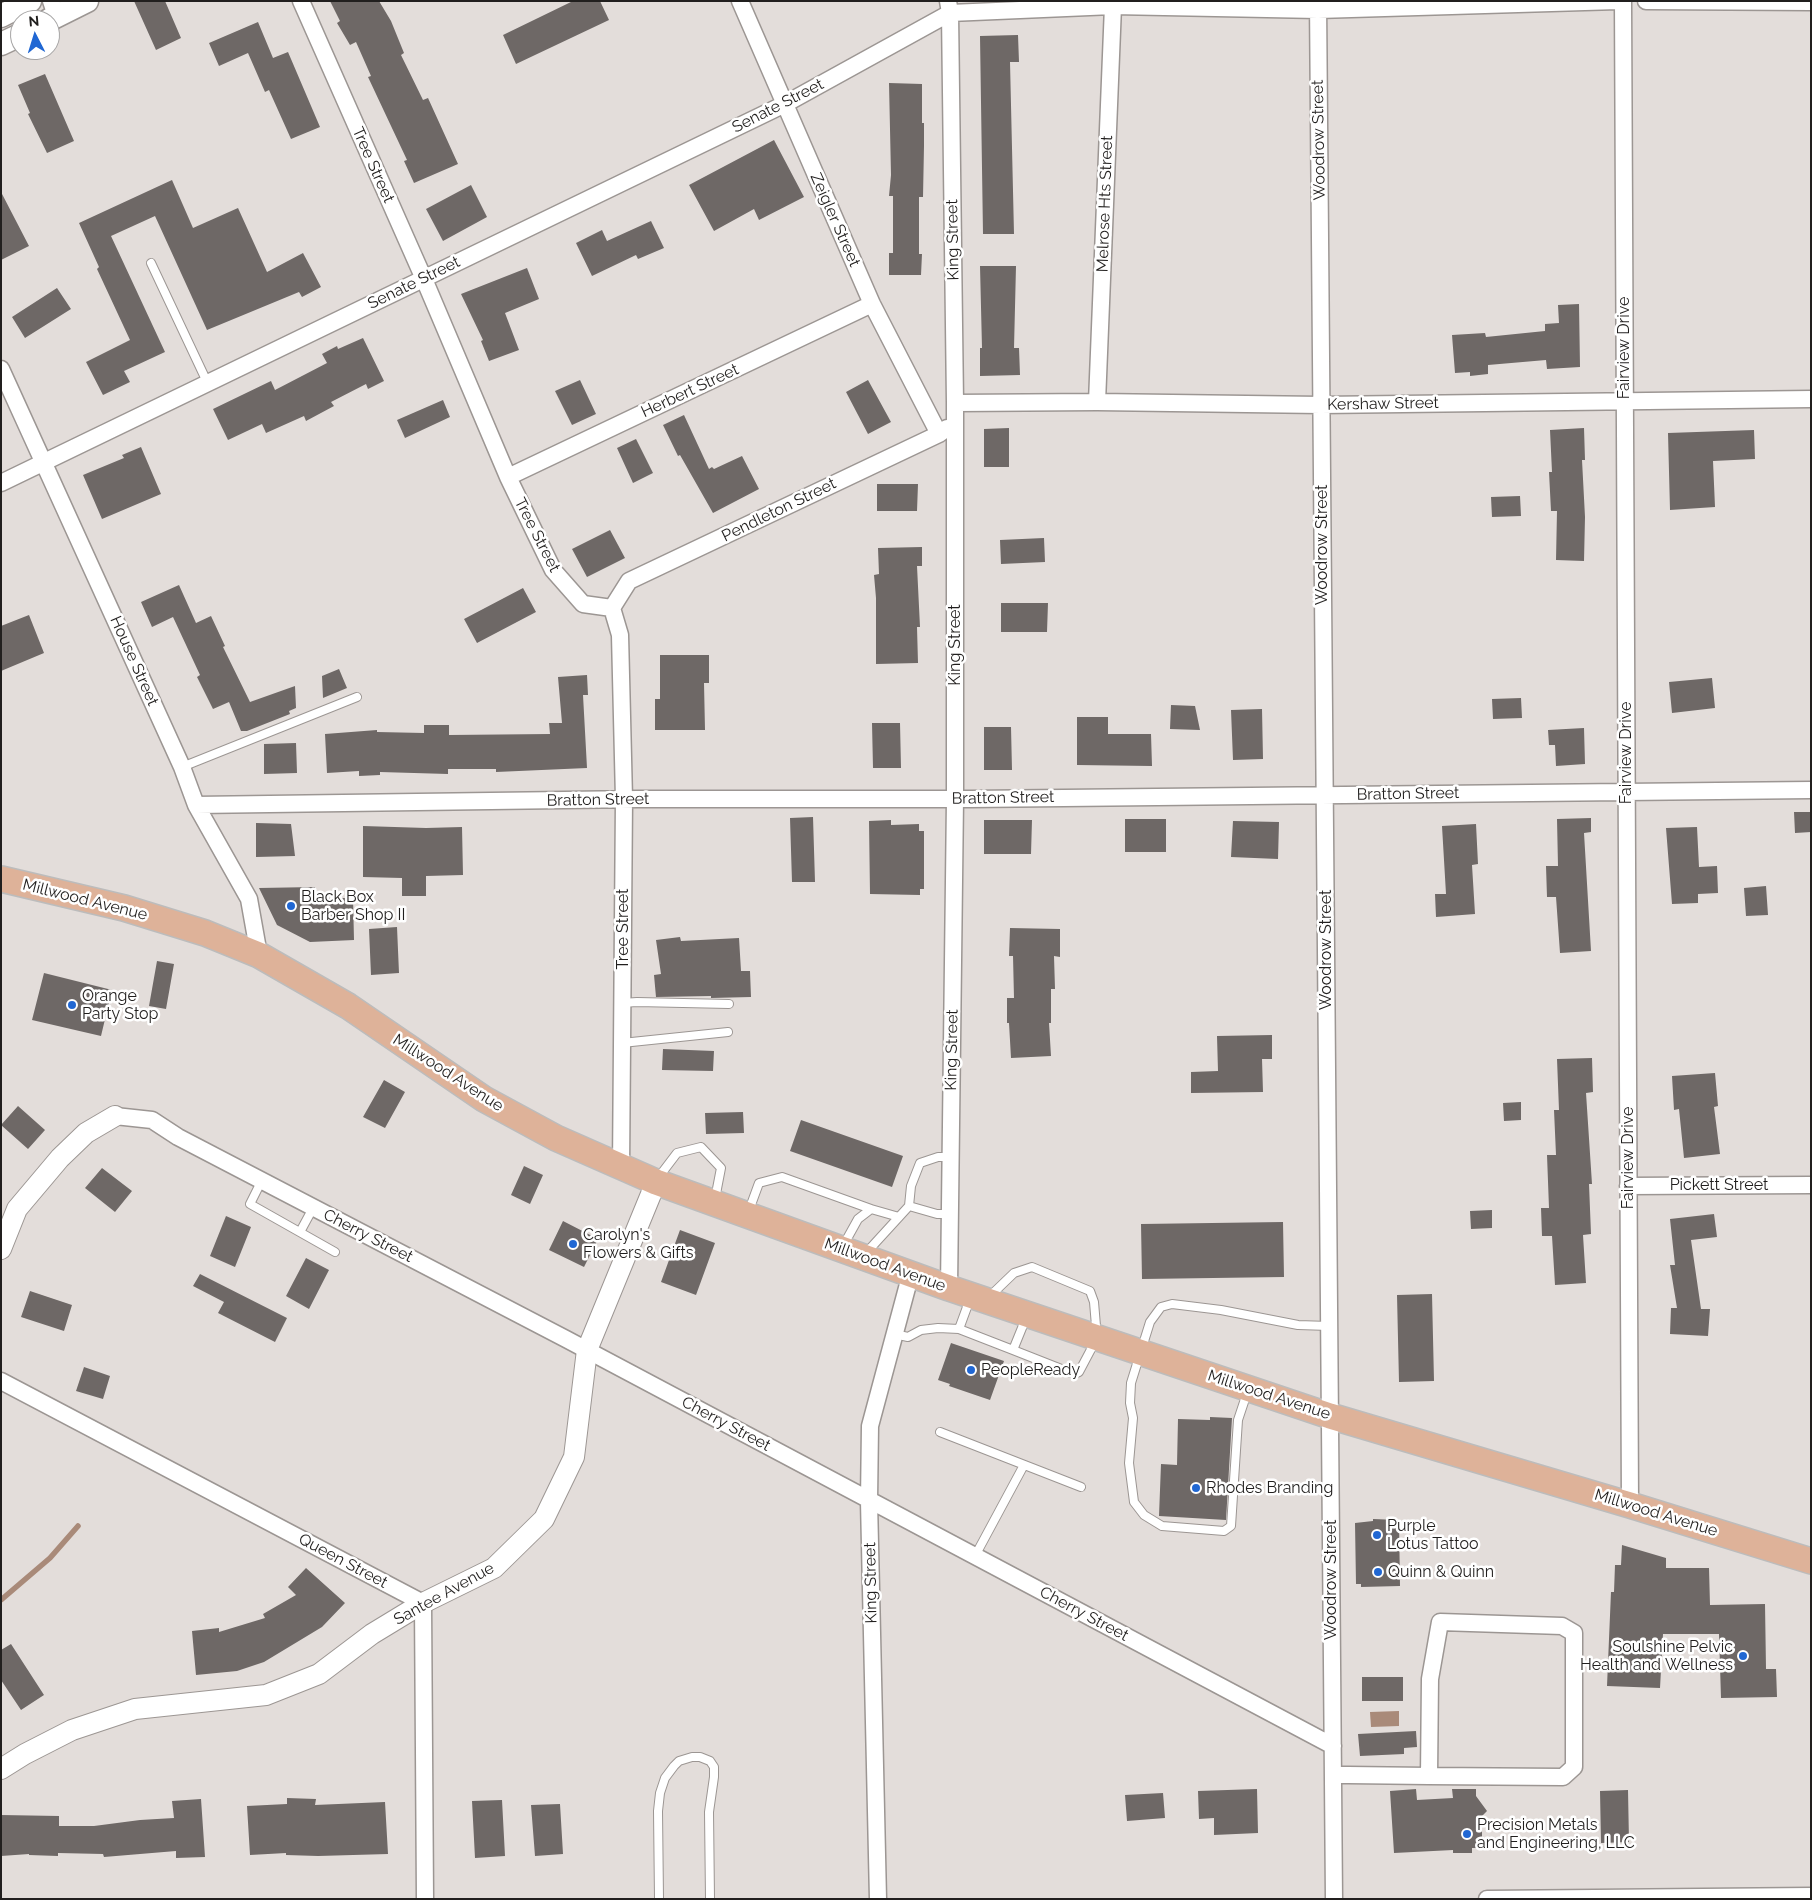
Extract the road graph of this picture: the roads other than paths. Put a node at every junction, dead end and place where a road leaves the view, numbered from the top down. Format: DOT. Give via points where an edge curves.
graph roads {
  1 [pos="30,1"];
  2 [pos="87,1"];
  3 [pos="301,1"];
  4 [pos="740,1"];
  5 [pos="1618,1"];
  6 [pos="1622,1"];
  7 [pos="1646,1"];
  8 [pos="1811,2"];
  9 [pos="1318,5"];
  10 [pos="1113,6"];
  11 [pos="949,7"];
  12 [pos="58,10"];
  13 [pos="1,16"];
  14 [pos="785,104"];
  15 [pos="151,262"];
  16 [pos="424,278"];
  17 [pos="872,304"];
  18 [pos="1,369"];
  19 [pos="208,384"];
  20 [pos="1811,399"];
  21 [pos="1624,401"];
  22 [pos="1097,402"];
  23 [pos="955,403"];
  24 [pos="1321,405"];
  25 [pos="955,422"];
  26 [pos="939,434"];
  27 [pos="45,463"];
  28 [pos="508,477"];
  29 [pos="1,483"];
  30 [pos="612,608"];
  31 [pos="357,697"];
  32 [pos="182,767"];
  33 [pos="1811,790"];
  34 [pos="1626,792"];
  35 [pos="1325,795"];
  36 [pos="624,799"];
  37 [pos="955,799"];
  38 [pos="196,805"];
  39 [pos="1,879"];
  40 [pos="259,955"];
  41 [pos="622,1003"];
  42 [pos="729,1004"];
  43 [pos="728,1032"];
  44 [pos="622,1043"];
  45 [pos="115,1116"];
  46 [pos="951,1157"];
  47 [pos="621,1168"];
  48 [pos="262,1180"];
  49 [pos="656,1182"];
  50 [pos="1811,1185"];
  51 [pos="1628,1186"];
  52 [pos="714,1203"];
  53 [pos="909,1206"];
  54 [pos="314,1208"];
  55 [pos="871,1210"];
  56 [pos="950,1214"];
  57 [pos="748,1215"];
  58 [pos="899,1217"];
  59 [pos="300,1232"];
  60 [pos="1,1249"];
  61 [pos="335,1252"];
  62 [pos="852,1252"];
  63 [pos="911,1273"];
  64 [pos="969,1295"];
  65 [pos="1028,1314"];
  66 [pos="1329,1326"];
  67 [pos="959,1329"];
  68 [pos="894,1334"];
  69 [pos="1097,1338"];
  70 [pos="587,1350"];
  71 [pos="1013,1350"];
  72 [pos="1141,1352"];
  73 [pos="1,1381"];
  74 [pos="1248,1388"];
  75 [pos="1330,1416"];
  76 [pos="940,1432"];
  77 [pos="1024,1465"];
  78 [pos="1081,1486"];
  79 [pos="869,1500"];
  80 [pos="1630,1505"];
  81 [pos="975,1556"];
  82 [pos="1811,1561"];
  83 [pos="423,1603"];
  84 [pos="1333,1746"];
  85 [pos="1,1769"];
  86 [pos="1333,1775"];
  87 [pos="1429,1776"];
  88 [pos="1811,1896"];
  89 [pos="426,1899"];
  90 [pos="659,1899"];
  91 [pos="710,1899"];
  92 [pos="878,1899"];
  93 [pos="1334,1899"];
  94 [pos="1487,1899"];
  1 -- 13 [label="main road"];
  2 -- 12 [label="main road"];
  3 -- 16 [label="street, Tree Street"];
  4 -- 14 [label="street, Zeigler Street"];
  5 -- 9 [label="street, Senate Street"];
  6 -- 21 [label="street, Fairview Drive"];
  7 -- 8 [label="street"];
  9 -- 10 [label="street, Senate Street"];
  9 -- 24 [label="street, Woodrow Street"];
  10 -- 11 [label="street, Senate Street"];
  10 -- 22 [label="street, Melrose Hts Street"];
  11 -- 14 [label="street, Senate Street"];
  11 -- 23 [label="street, King Street"];
  14 -- 16 [label="street, Senate Street"];
  14 -- 17 [label="street, Zeigler Street"];
  15 -- 19 [label="lane"];
  16 -- 19 [label="street, Senate Street"];
  16 -- 28 [label="street, Tree Street"];
  17 -- 26 [label="street, Zeigler Street"];
  17 -- 28 [label="street, Herbert Street"];
  18 -- 27 [label="street, House Street"];
  19 -- 27 [label="street, Senate Street"];
  20 -- 21 [label="street, Kershaw Street"];
  21 -- 24 [label="street, Kershaw Street"];
  21 -- 34 [label="street, Fairview Drive"];
  22 -- 23 [label="street, Kershaw Street"];
  22 -- 24 [label="street, Kershaw Street"];
  23 -- 25 [label="street, King Street"];
  24 -- 35 [label="street, Woodrow Street"];
  25 -- 26 [label="street, Pendleton Street"];
  25 -- 37 [label="street, King Street"];
  26 -- 30 [label="street, Pendleton Street" via="629,582"];
  27 -- 29 [label="street, Senate Street"];
  27 -- 32 [label="street, House Street"];
  28 -- 30 [label="street, Tree Street" via="553,570 583,604"];
  30 -- 36 [label="street, Tree Street" via="620,635"];
  31 -- 32 [label="lane"];
  32 -- 38 [label="street, House Street"];
  33 -- 34 [label="street, Bratton Street"];
  34 -- 35 [label="street, Bratton Street"];
  34 -- 51 [label="street, Fairview Drive"];
  35 -- 37 [label="street, Bratton Street"];
  35 -- 66 [label="street, Woodrow Street"];
  36 -- 37 [label="street, Bratton Street"];
  36 -- 38 [label="street, Bratton Street"];
  36 -- 41 [label="street, Tree Street"];
  37 -- 46 [label="street, King Street"];
  38 -- 40 [label="street, House Street" via="249,899"];
  39 -- 40 [label="main road, Millwood Avenue" via="124,908 205,933"];
  40 -- 47 [label="main road, Millwood Avenue" via="348,1006 484,1100"];
  41 -- 42 [label="lane"];
  41 -- 44 [label="street, Tree Street"];
  43 -- 44 [label="lane"];
  44 -- 47 [label="street, Tree Street"];
  45 -- 48 [label="street, Cherry Street" via="152,1120"];
  45 -- 60 [label="street" via="86,1133 60,1158 17,1209"];
  46 -- 53 [label="lane" via="920,1163"];
  46 -- 56 [label="street, King Street"];
  47 -- 49 [label="main road, Millwood Avenue"];
  48 -- 54 [label="street, Cherry Street"];
  48 -- 59 [label="lane" via="250,1204"];
  49 -- 52 [label="main road, Millwood Avenue"];
  49 -- 52 [label="lane" via="677,1153 701,1147 721,1168"];
  49 -- 70 [label="street, Santee Avenue"];
  50 -- 51 [label="street, Pickett Street"];
  51 -- 80 [label="street, Fairview Drive"];
  52 -- 57 [label="main road, Millwood Avenue"];
  53 -- 56 [label="lane"];
  53 -- 58 [label="lane"];
  54 -- 59 [label="lane"];
  54 -- 70 [label="street, Cherry Street"];
  55 -- 57 [label="lane" via="782,1177 759,1183"];
  55 -- 58 [label="lane"];
  55 -- 62 [label="lane" via="858,1219"];
  56 -- 64 [label="street, King Street"];
  57 -- 62 [label="main road, Millwood Avenue"];
  58 -- 62 [label="lane"];
  59 -- 61 [label="lane"];
  62 -- 63 [label="main road, Millwood Avenue"];
  63 -- 64 [label="main road, Millwood Avenue"];
  63 -- 68 [label="street, King Street"];
  64 -- 65 [label="main road, Millwood Avenue"];
  64 -- 67 [label="lane"];
  64 -- 69 [label="lane" via="1032,1268 1090,1291"];
  65 -- 69 [label="main road, Millwood Avenue"];
  65 -- 71 [label="lane"];
  66 -- 72 [label="lane" via="1298,1325 1172,1304 1161,1307 1150,1322"];
  66 -- 75 [label="street, Woodrow Street"];
  67 -- 68 [label="lane" via="921,1330 908,1337"];
  67 -- 71 [label="lane"];
  68 -- 79 [label="street, King Street" via="870,1426"];
  69 -- 71 [label="lane" via="1079,1372 1074,1374"];
  69 -- 72 [label="main road, Millwood Avenue"];
  70 -- 79 [label="street, Cherry Street"];
  70 -- 83 [label="street, Santee Avenue" via="574,1457 544,1519 494,1568"];
  72 -- 74 [label="main road, Millwood Avenue"];
  72 -- 74 [label="lane" via="1131,1383 1128,1463 1134,1502 1144,1515 1162,1526 1224,1531 1231,1526 1238,1420"];
  73 -- 83 [label="street, Queen Street"];
  74 -- 75 [label="main road, Millwood Avenue"];
  75 -- 80 [label="main road, Millwood Avenue"];
  75 -- 84 [label="street, Woodrow Street"];
  76 -- 77 [label="lane"];
  77 -- 78 [label="lane"];
  77 -- 81 [label="lane"];
  79 -- 81 [label="street, Cherry Street"];
  79 -- 92 [label="street, King Street"];
  80 -- 82 [label="main road, Millwood Avenue"];
  81 -- 84 [label="street, Cherry Street"];
  83 -- 85 [label="street, Santee Avenue" via="372,1634 319,1674 266,1695 136,1709 72,1730"];
  83 -- 89 [label="street"];
  84 -- 86 [label="street, Woodrow Street"];
  86 -- 87 [label="street"];
  86 -- 93 [label="street, Woodrow Street"];
  87 -- 87 [label="street" via="1563,1777 1574,1767 1574,1633 1562,1626 1440,1622 1430,1679"];
  88 -- 94 [label="street"];
  90 -- 91 [label="lane" via="660,1794 665,1778 674,1766 692,1757 710,1761 714,1767 709,1812"];
}
